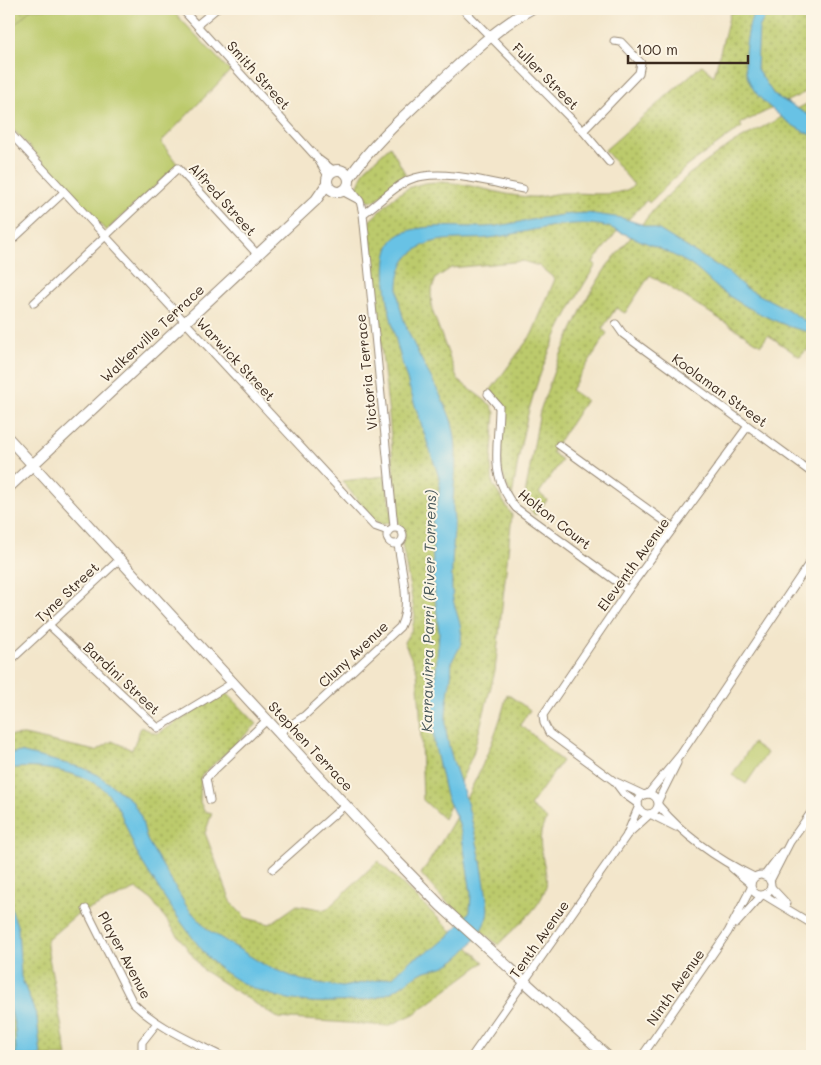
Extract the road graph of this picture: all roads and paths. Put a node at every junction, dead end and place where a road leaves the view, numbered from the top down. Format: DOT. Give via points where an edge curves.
graph roads {
  1 [pos="182,9"];
  2 [pos="216,9"];
  3 [pos="465,9"];
  4 [pos="532,9"];
  5 [pos="197,25"];
  6 [pos="489,37"];
  7 [pos="614,41"];
  8 [pos="583,131"];
  9 [pos="9,132"];
  10 [pos="609,162"];
  11 [pos="338,181"];
  12 [pos="523,188"];
  13 [pos="63,193"];
  14 [pos="363,214"];
  15 [pos="104,235"];
  16 [pos="9,243"];
  17 [pos="257,254"];
  18 [pos="34,303"];
  19 [pos="185,322"];
  20 [pos="616,324"];
  21 [pos="488,394"];
  22 [pos="748,426"];
  23 [pos="9,439"];
  24 [pos="559,445"];
  25 [pos="33,465"];
  26 [pos="812,473"];
  27 [pos="9,487"];
  28 [pos="674,528"];
  29 [pos="391,529"];
  30 [pos="398,544"];
  31 [pos="120,559"];
  32 [pos="812,559"];
  33 [pos="628,590"];
  34 [pos="49,626"];
  35 [pos="9,662"];
  36 [pos="234,682"];
  37 [pos="268,719"];
  38 [pos="280,732"];
  39 [pos="681,754"];
  40 [pos="614,781"];
  41 [pos="646,795"];
  42 [pos="210,800"];
  43 [pos="658,803"];
  44 [pos="346,804"];
  45 [pos="638,806"];
  46 [pos="812,811"];
  47 [pos="650,814"];
  48 [pos="681,829"];
  49 [pos="627,835"];
  50 [pos="790,842"];
  51 [pos="272,869"];
  52 [pos="764,876"];
  53 [pos="752,883"];
  54 [pos="771,884"];
  55 [pos="763,895"];
  56 [pos="86,909"];
  57 [pos="799,916"];
  58 [pos="812,924"];
  59 [pos="728,932"];
  60 [pos="525,982"];
  61 [pos="157,1023"];
  62 [pos="812,1053"];
  63 [pos="142,1056"];
  64 [pos="221,1056"];
  65 [pos="472,1056"];
  66 [pos="607,1056"];
  67 [pos="642,1056"];
  68 [pos="810,1056"];
  1 -- 5 [label="street, Smith Street"];
  2 -- 5 [label="street"];
  3 -- 6 [label="street, Fuller Street"];
  4 -- 6 [label="main road, Walkerville Terrace"];
  5 -- 11 [label="street, Smith Street"];
  6 -- 8 [label="street, Fuller Street"];
  6 -- 11 [label="main road, Walkerville Terrace"];
  7 -- 8 [label="street" via="621,42 641,63 639,73"];
  8 -- 10 [label="street, Fuller Street"];
  9 -- 13 [label="street, Warwick Street"];
  11 -- 14 [label="street, Victoria Terrace" via="360,201"];
  11 -- 17 [label="main road, Walkerville Terrace"];
  12 -- 14 [label="street" via="434,175 409,180"];
  13 -- 15 [label="street, Warwick Street"];
  13 -- 16 [label="street"];
  14 -- 29 [label="street, Victoria Terrace"];
  15 -- 17 [label="street, Alfred Street" via="178,168"];
  15 -- 18 [label="street"];
  15 -- 19 [label="street, Warwick Street"];
  17 -- 19 [label="main road, Walkerville Terrace"];
  19 -- 25 [label="main road, Walkerville Terrace"];
  19 -- 29 [label="street, Warwick Street" via="374,526"];
  20 -- 22 [label="street, Koolaman Street" via="623,334"];
  21 -- 33 [label="street, Holton Court" via="499,407 496,466 504,495 542,528"];
  22 -- 26 [label="street, Koolaman Street"];
  22 -- 28 [label="street, Eleventh Avenue"];
  23 -- 25 [label="main road, Stephen Terrace"];
  24 -- 28 [label="street"];
  25 -- 27 [label="main road, Walkerville Terrace"];
  25 -- 31 [label="main road, Stephen Terrace"];
  28 -- 33 [label="street, Eleventh Avenue"];
  29 -- 30 [label="street" via="388,540"];
  29 -- 30 [label="street" via="400,529 403,534"];
  30 -- 38 [label="street, Cluny Avenue" via="405,606 400,627 304,716"];
  31 -- 34 [label="street, Tyne Street"];
  31 -- 36 [label="main road, Stephen Terrace"];
  32 -- 39 [label="street"];
  33 -- 40 [label="street, Eleventh Avenue" via="543,719 549,733"];
  34 -- 35 [label="street, Tyne Street"];
  34 -- 36 [label="street, Bardini Street" via="158,728"];
  36 -- 37 [label="main road, Stephen Terrace"];
  37 -- 38 [label="main road, Stephen Terrace"];
  37 -- 42 [label="street" via="206,778"];
  38 -- 44 [label="main road, Stephen Terrace"];
  39 -- 41 [label="street"];
  39 -- 43 [label="street"];
  40 -- 41 [label="street"];
  40 -- 45 [label="street"];
  41 -- 43 [label="street" via="654,796"];
  41 -- 45 [label="street"];
  43 -- 47 [label="street" via="656,812"];
  43 -- 48 [label="street"];
  44 -- 51 [label="street"];
  44 -- 60 [label="main road, Stephen Terrace" via="441,906"];
  45 -- 47 [label="street" via="642,812"];
  45 -- 49 [label="street, Tenth Avenue"];
  46 -- 50 [label="street"];
  47 -- 48 [label="street"];
  47 -- 49 [label="street, Tenth Avenue"];
  48 -- 53 [label="street"];
  49 -- 60 [label="street, Tenth Avenue"];
  50 -- 52 [label="street"];
  50 -- 54 [label="street"];
  52 -- 53 [label="street"];
  52 -- 54 [label="street"];
  53 -- 55 [label="street" via="753,893"];
  53 -- 59 [label="street, Ninth Avenue"];
  54 -- 55 [label="street, Ninth Avenue"];
  54 -- 57 [label="street"];
  55 -- 57 [label="street"];
  55 -- 59 [label="street, Ninth Avenue"];
  56 -- 61 [label="street, Player Avenue" via="133,1003"];
  57 -- 58 [label="street"];
  59 -- 67 [label="street, Ninth Avenue"];
  60 -- 65 [label="street, Tenth Avenue"];
  60 -- 66 [label="main road, Stephen Terrace"];
  61 -- 63 [label="street" via="142,1042"];
  61 -- 64 [label="street, Player Avenue"];
  62 -- 68 [label="street"];
}
